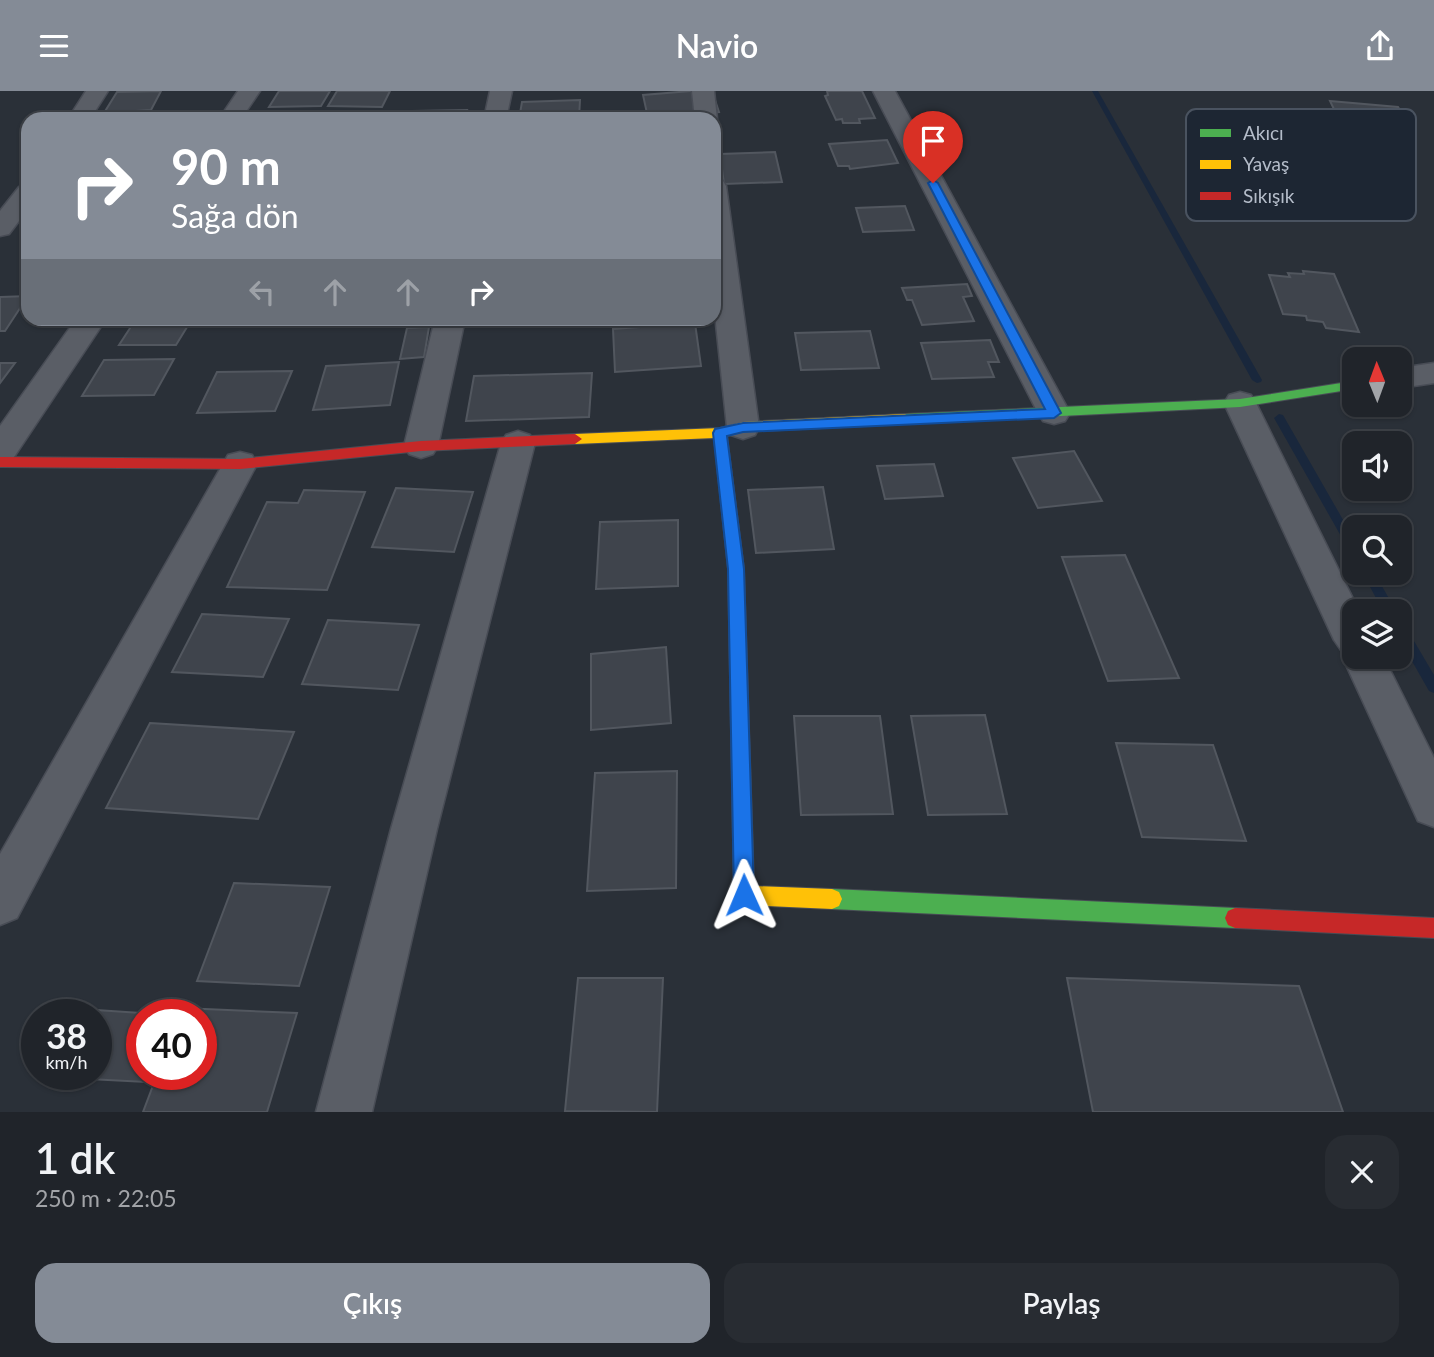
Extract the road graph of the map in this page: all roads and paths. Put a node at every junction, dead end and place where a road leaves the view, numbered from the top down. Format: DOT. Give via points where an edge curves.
graph roads {
  1 [pos="97,91"];
  2 [pos="249,91"];
  3 [pos="501,91"];
  4 [pos="703,91"];
  5 [pos="884,91"];
  6 [pos="84,112"];
  7 [pos="234,112"];
  8 [pos="496,112"];
  9 [pos="705,112"];
  10 [pos="21,201"];
  11 [pos="0,229"];
  12 [pos="721,281"];
  13 [pos="86,326"];
  14 [pos="448,326"];
  15 [pos="1434,373"];
  16 [pos="1412,376"];
  17 [pos="1342,387"];
  18 [pos="1240,403"];
  19 [pos="1054,413"];
  20 [pos="732,430"];
  21 [pos="518,443"];
  22 [pos="421,446"];
  23 [pos="0,450"];
  24 [pos="0,463"];
  25 [pos="240,464"];
  26 [pos="1342,615"];
  27 [pos="1368,669"];
  28 [pos="1434,805"];
  29 [pos="0,901"];
  30 [pos="1434,928"];
  31 [pos="344,1112"];
  1 -- 6 [label="street"];
  2 -- 7 [label="street"];
  3 -- 8 [label="street"];
  4 -- 9 [label="street"];
  5 -- 19 [label="street"];
  10 -- 11 [label="street"];
  12 -- 20 [label="street"];
  13 -- 23 [label="street"];
  14 -- 22 [label="street"];
  15 -- 16 [label="street"];
  17 -- 18 [label="street"];
  18 -- 19 [label="street"];
  18 -- 26 [label="street"];
  19 -- 20 [label="street"];
  20 -- 21 [label="street"];
  20 -- 30 [label="street" via="744,895"];
  21 -- 22 [label="street"];
  21 -- 31 [label="street"];
  22 -- 25 [label="street"];
  24 -- 25 [label="street"];
  25 -- 29 [label="street"];
  27 -- 28 [label="street"];
}
